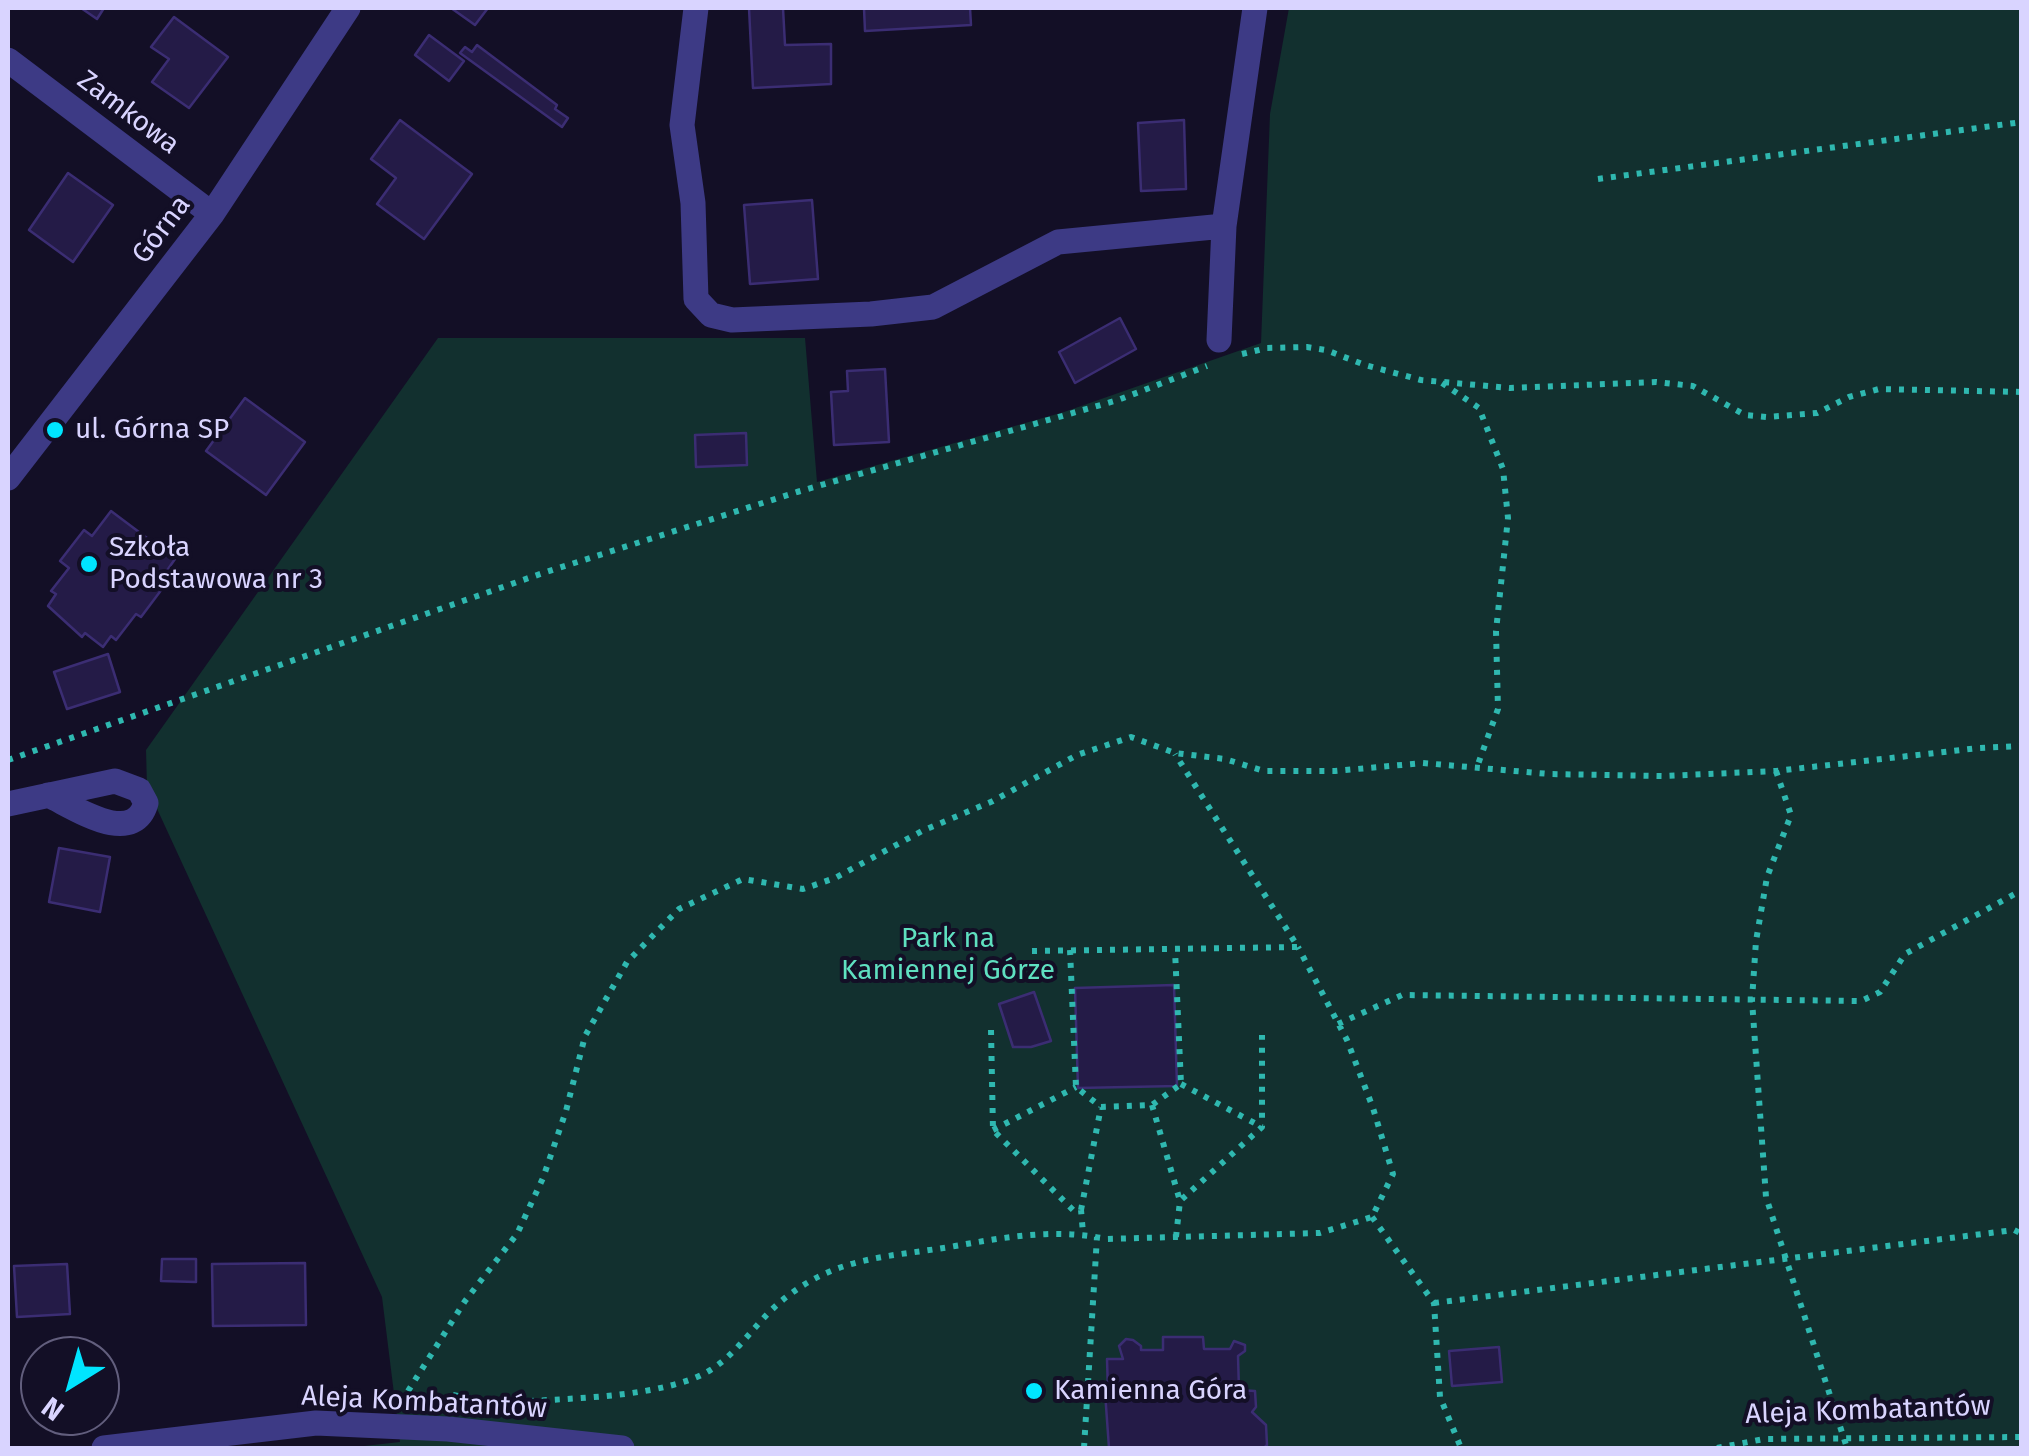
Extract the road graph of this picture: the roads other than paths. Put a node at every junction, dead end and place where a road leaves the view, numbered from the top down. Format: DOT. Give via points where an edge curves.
graph roads {
  1 [pos="348,8"];
  2 [pos="696,8"];
  3 [pos="1256,8"];
  4 [pos="8,60"];
  5 [pos="212,214"];
  6 [pos="1224,226"];
  7 [pos="1216,352"];
  8 [pos="8,478"];
  9 [pos="48,795"];
  10 [pos="8,804"];
  11 [pos="104,1448"];
  12 [pos="622,1448"];
  1 -- 5 [label="street, Górna"];
  2 -- 6 [label="street" via="682,125 696,300 711,315 792,318 933,306 1058,242"];
  3 -- 6 [label="street"];
  4 -- 5 [label="street, Zamkowa"];
  5 -- 8 [label="street, Górna"];
  6 -- 7 [label="street"];
  9 -- 10 [label="street"];
  11 -- 12 [label="street, Aleja Kombatantów" via="316,1423"];
}
